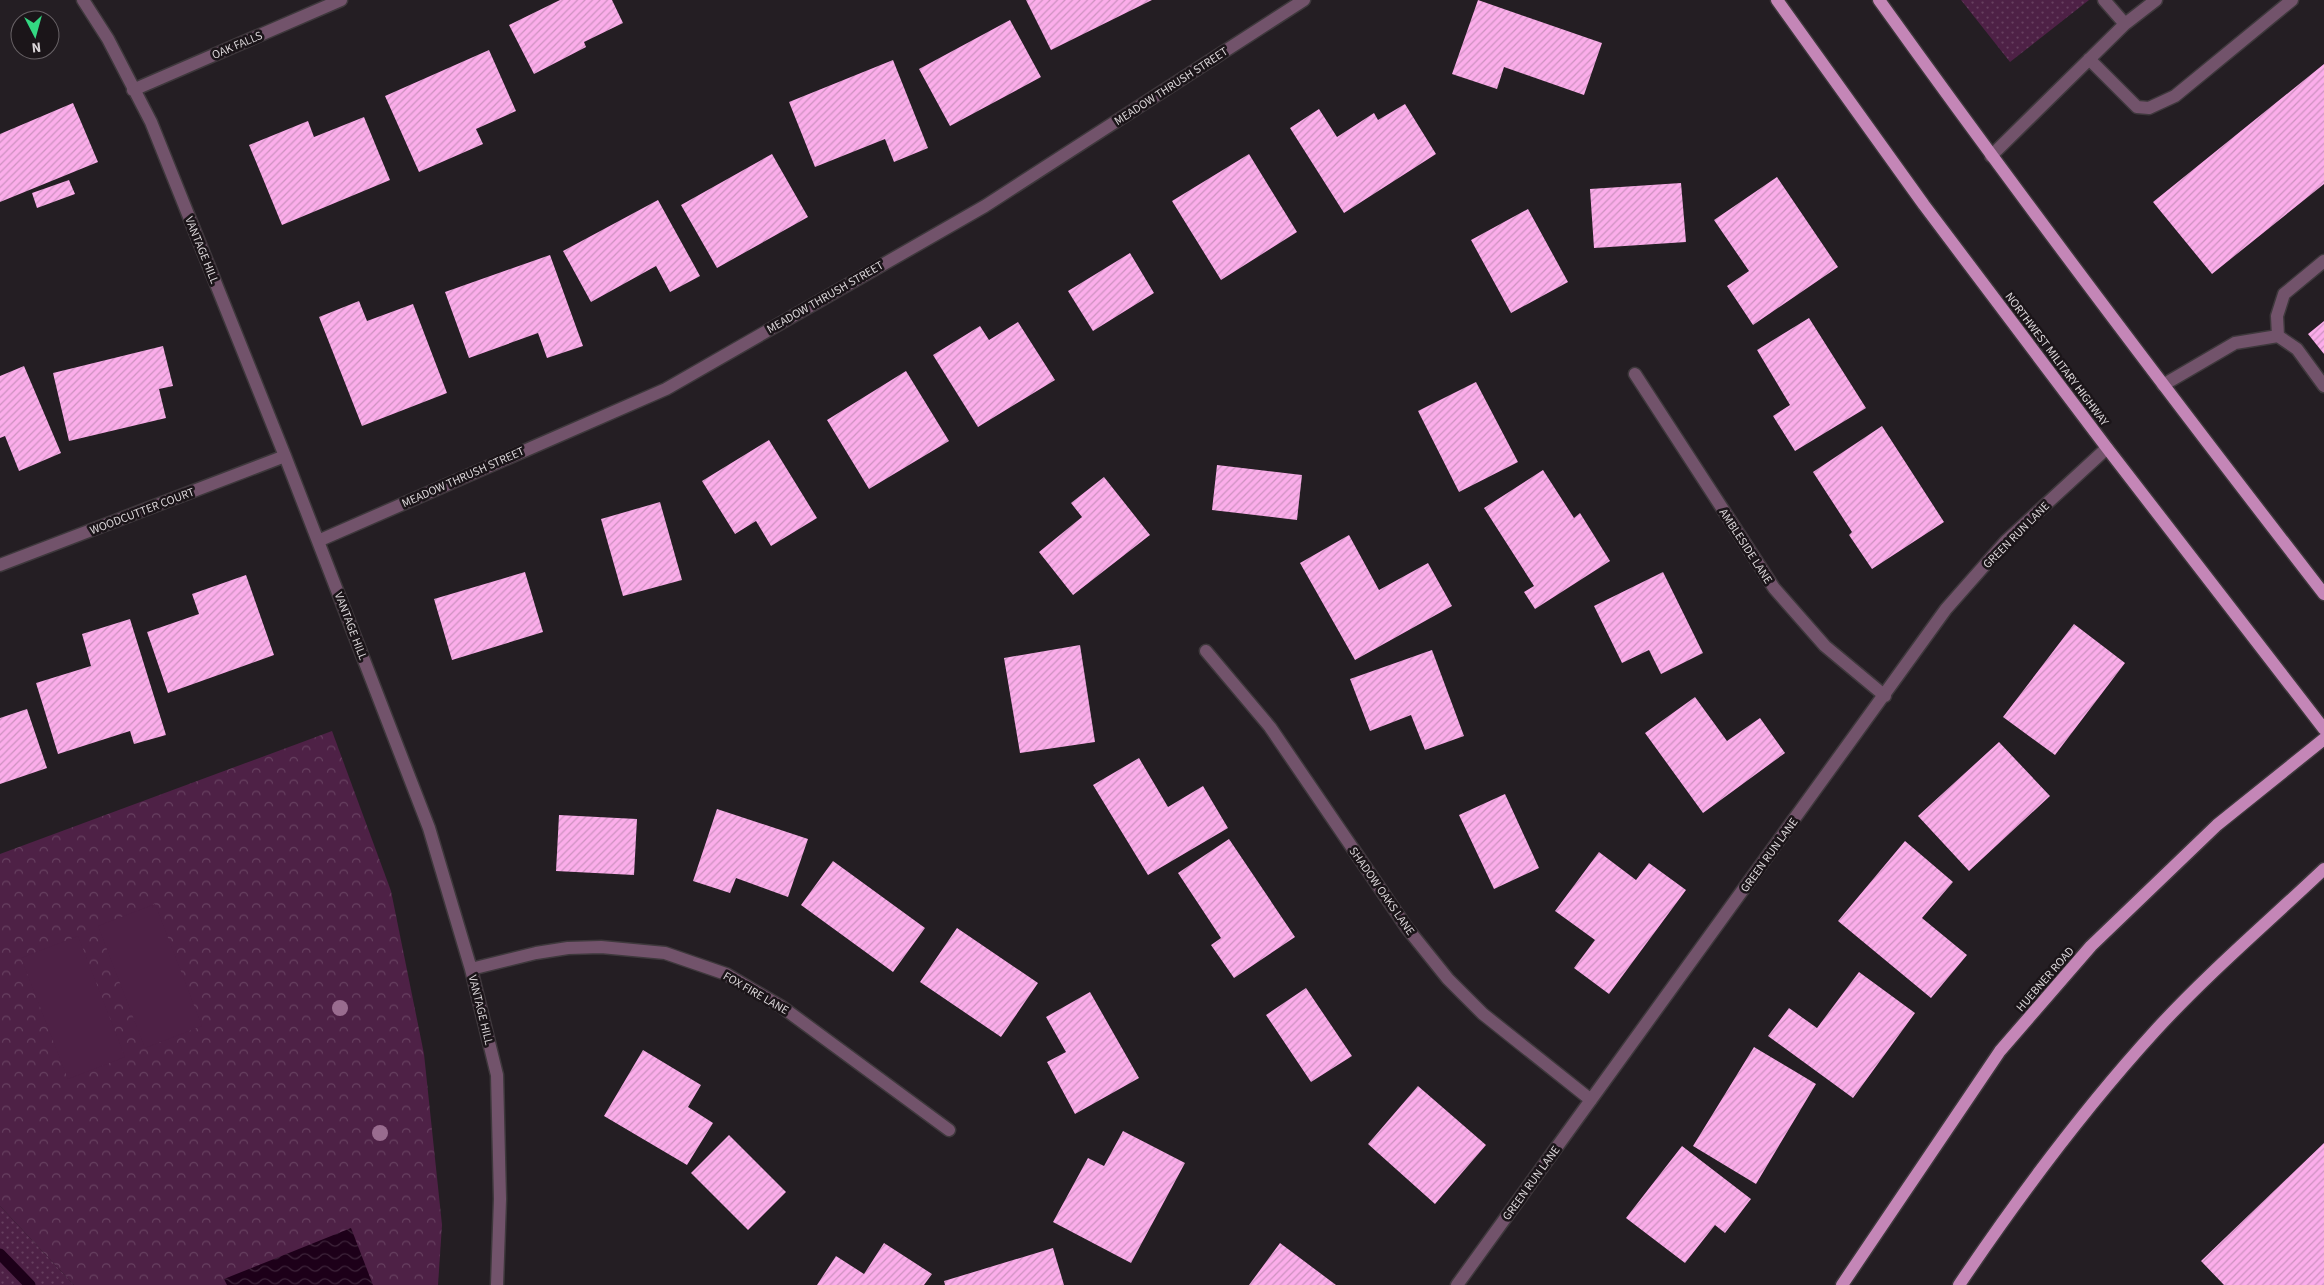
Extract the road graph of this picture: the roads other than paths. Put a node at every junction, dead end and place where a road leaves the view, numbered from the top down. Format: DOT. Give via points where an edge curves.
graph roads {
  1 [pos="83,0"];
  2 [pos="341,0"];
  3 [pos="1304,0"];
  4 [pos="1778,0"];
  5 [pos="1879,0"];
  6 [pos="2104,0"];
  7 [pos="2156,0"];
  8 [pos="2292,0"];
  9 [pos="2125,24"];
  10 [pos="2090,59"];
  11 [pos="133,90"];
  12 [pos="1991,156"];
  13 [pos="2324,261"];
  14 [pos="2278,336"];
  15 [pos="1635,374"];
  16 [pos="2163,385"];
  17 [pos="2324,386"];
  18 [pos="2107,448"];
  19 [pos="285,456"];
  20 [pos="318,541"];
  21 [pos="0,565"];
  22 [pos="2324,594"];
  23 [pos="1206,651"];
  24 [pos="1884,696"];
  25 [pos="2324,729"];
  26 [pos="2324,739"];
  27 [pos="2324,870"];
  28 [pos="471,969"];
  29 [pos="1591,1100"];
  30 [pos="949,1130"];
  31 [pos="497,1285"];
  32 [pos="1457,1285"];
  33 [pos="1842,1285"];
  34 [pos="1959,1285"];
  1 -- 11 [label="street, VANTAGE HILL"];
  2 -- 11 [label="street, OAK FALLS"];
  3 -- 20 [label="street, MEADOW THRUSH STREET" via="985,206 666,388"];
  4 -- 18 [label="main road, NORTHWEST MILITARY HIGHWAY" via="1924,204"];
  5 -- 12 [label="main road"];
  6 -- 9 [label="street"];
  7 -- 9 [label="street"];
  8 -- 10 [label="street" via="2175,96 2150,108 2136,107"];
  9 -- 10 [label="street"];
  10 -- 12 [label="street"];
  11 -- 19 [label="street, VANTAGE HILL" via="151,122"];
  12 -- 16 [label="main road"];
  13 -- 14 [label="street" via="2284,294 2277,316"];
  14 -- 16 [label="street" via="2234,343"];
  14 -- 17 [label="street" via="2297,350"];
  15 -- 24 [label="street, AMBLESIDE LANE" via="1774,588 1826,646"];
  16 -- 22 [label="main road"];
  18 -- 24 [label="street, GREEN RUN LANE" via="2006,541 1946,609"];
  18 -- 25 [label="main road, NORTHWEST MILITARY HIGHWAY"];
  19 -- 20 [label="street, VANTAGE HILL"];
  19 -- 21 [label="street, WOODCUTTER COURT"];
  20 -- 28 [label="street, VANTAGE HILL" via="429,828"];
  23 -- 29 [label="street, SHADOW OAKS LANE" via="1270,727 1407,928 1448,979 1483,1014"];
  24 -- 29 [label="street, GREEN RUN LANE"];
  26 -- 33 [label="main road, HUEBNER ROAD" via="2217,825 2091,946 2000,1051"];
  27 -- 34 [label="main road" via="2156,1031 2077,1122"];
  28 -- 30 [label="street, FOX FIRE LANE" via="568,948 601,946 674,956 726,974 782,1007"];
  28 -- 31 [label="street, VANTAGE HILL" via="497,1075 500,1199"];
  29 -- 32 [label="street, GREEN RUN LANE"];
}
